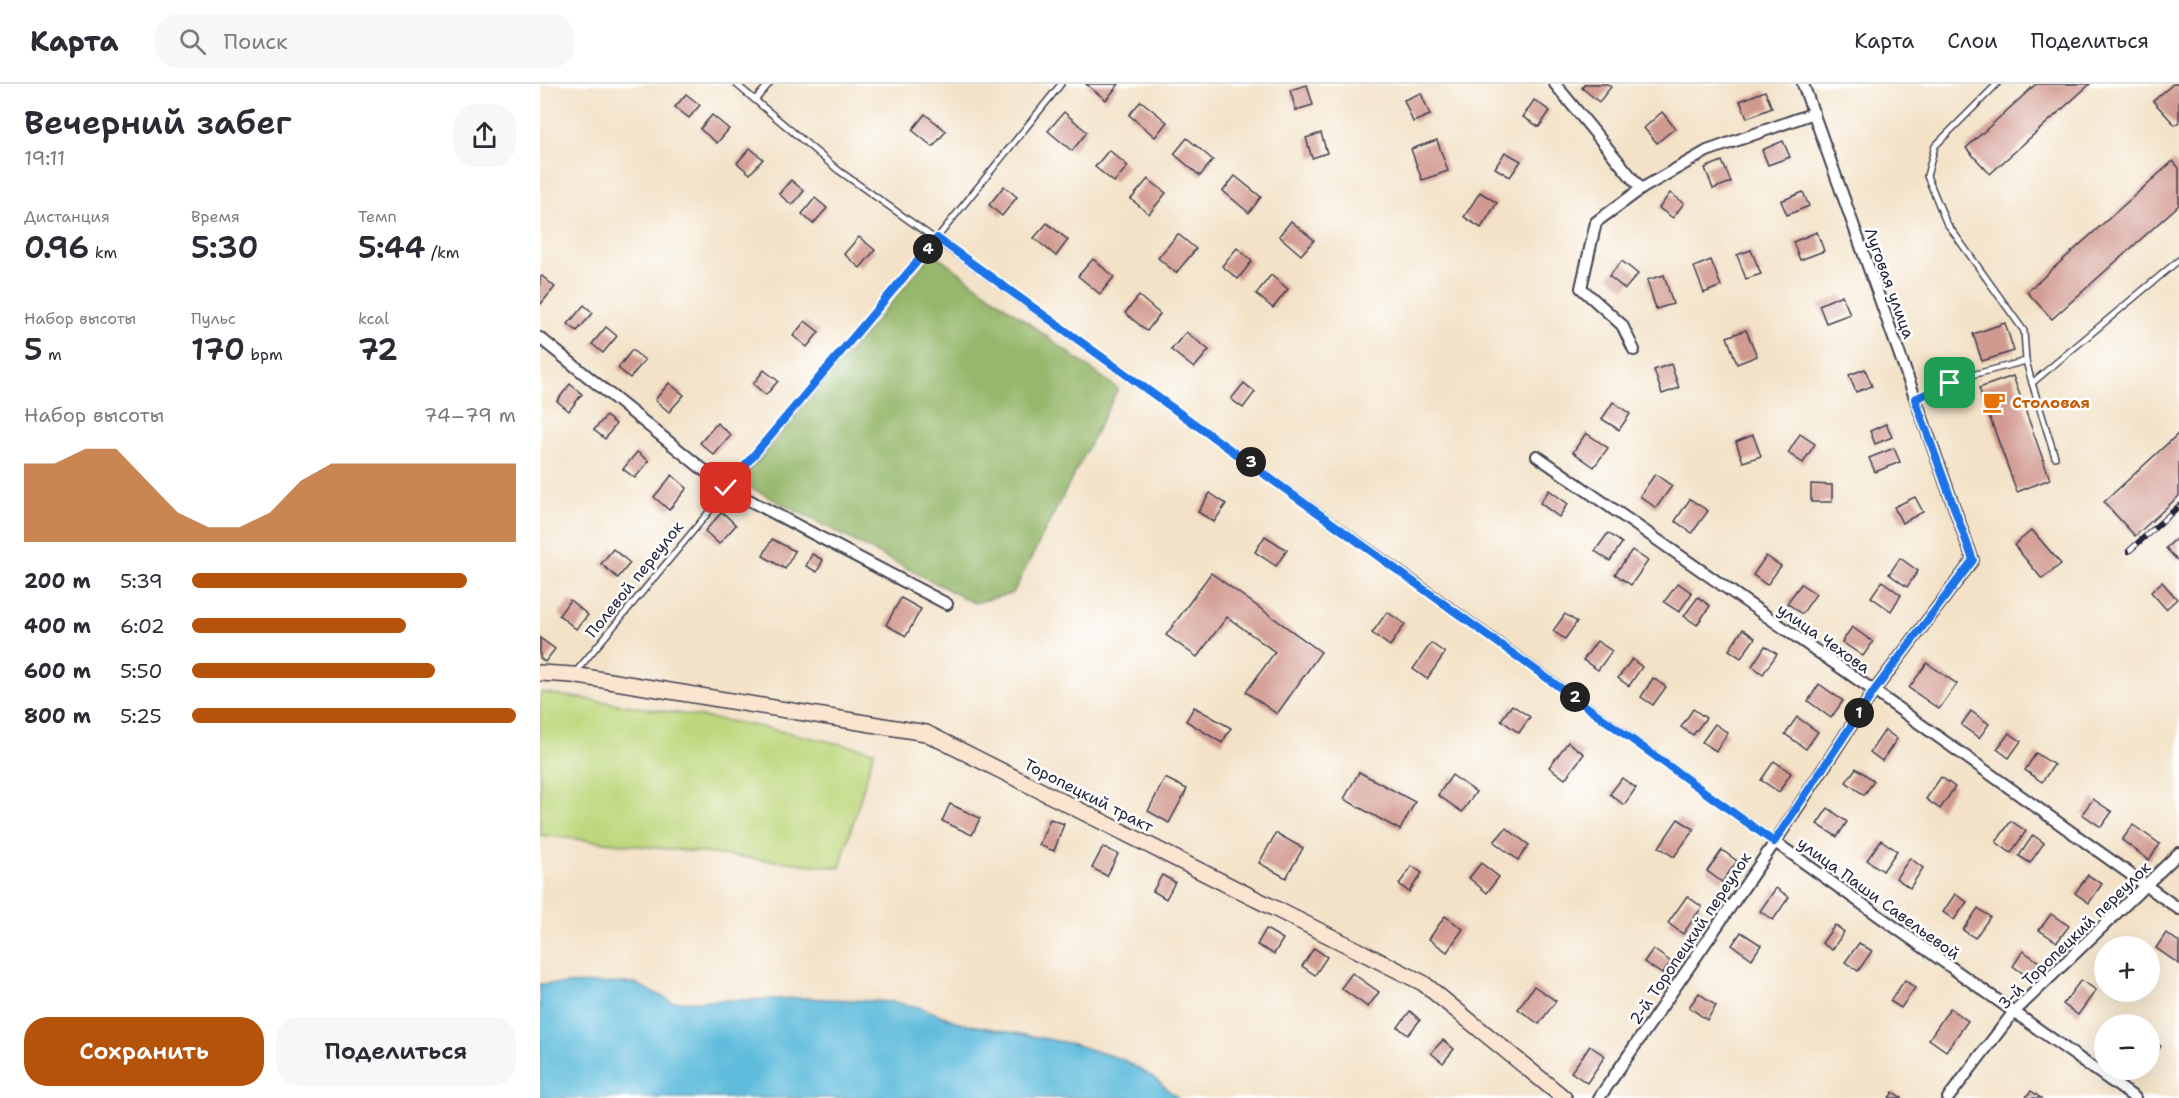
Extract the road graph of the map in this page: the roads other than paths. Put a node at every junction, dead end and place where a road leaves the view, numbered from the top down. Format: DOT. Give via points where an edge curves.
graph roads {
  1 [pos="736,84"];
  2 [pos="769,84"];
  3 [pos="1061,84"];
  4 [pos="1556,84"];
  5 [pos="1803,84"];
  6 [pos="1997,84"];
  7 [pos="755,100"];
  8 [pos="1814,113"];
  9 [pos="1641,189"];
  10 [pos="937,238"];
  11 [pos="2179,260"];
  12 [pos="540,338"];
  13 [pos="1634,350"];
  14 [pos="2026,361"];
  15 [pos="2032,382"];
  16 [pos="1915,399"];
  17 [pos="1537,456"];
  18 [pos="2055,457"];
  19 [pos="726,488"];
  20 [pos="1973,560"];
  21 [pos="947,604"];
  22 [pos="540,673"];
  23 [pos="573,675"];
  24 [pos="1874,691"];
  25 [pos="1774,842"];
  26 [pos="2179,853"];
  27 [pos="2146,887"];
  28 [pos="2179,909"];
  29 [pos="2013,1013"];
  30 [pos="1564,1098"];
  31 [pos="1599,1098"];
  32 [pos="1948,1098"];
  33 [pos="2135,1098"];
  1 -- 7 [label="lane, улица Паши Савельевой"];
  2 -- 7 [label="lane"];
  3 -- 10 [label="lane, Полевой переулок"];
  4 -- 9 [label="street"];
  5 -- 8 [label="street, Луговая улица"];
  6 -- 14 [label="lane" via="1935,146 1927,176 1946,222 2024,331"];
  7 -- 10 [label="lane, улица Паши Савельевой" via="838,170"];
  8 -- 9 [label="street" via="1707,151"];
  8 -- 16 [label="street, Луговая улица"];
  9 -- 13 [label="street" via="1596,222 1581,288 1622,325"];
  10 -- 19 [label="lane, Полевой переулок"];
  10 -- 25 [label="lane, улица Паши Савельевой"];
  11 -- 15 [label="lane"];
  12 -- 19 [label="street"];
  14 -- 15 [label="lane"];
  14 -- 16 [label="lane" via="1964,376"];
  15 -- 18 [label="lane"];
  16 -- 20 [label="street, Луговая улица"];
  17 -- 24 [label="street, улица Чехова"];
  19 -- 21 [label="street"];
  19 -- 23 [label="lane, Полевой переулок"];
  20 -- 24 [label="street, 2-й Торопецкий переулок"];
  22 -- 23 [label="main road, Торопецкий тракт"];
  23 -- 30 [label="main road, Торопецкий тракт" via="926,733 1423,983"];
  24 -- 25 [label="street, 2-й Торопецкий переулок"];
  24 -- 27 [label="street, улица Чехова"];
  25 -- 29 [label="street, улица Паши Савельевой"];
  25 -- 31 [label="street, 2-й Торопецкий переулок"];
  26 -- 27 [label="street, 3-й Торопецкий переулок"];
  27 -- 28 [label="street, улица Чехова"];
  27 -- 29 [label="street, 3-й Торопецкий переулок"];
  29 -- 32 [label="street, 3-й Торопецкий переулок"];
  29 -- 33 [label="street, улица Паши Савельевой"];
}
